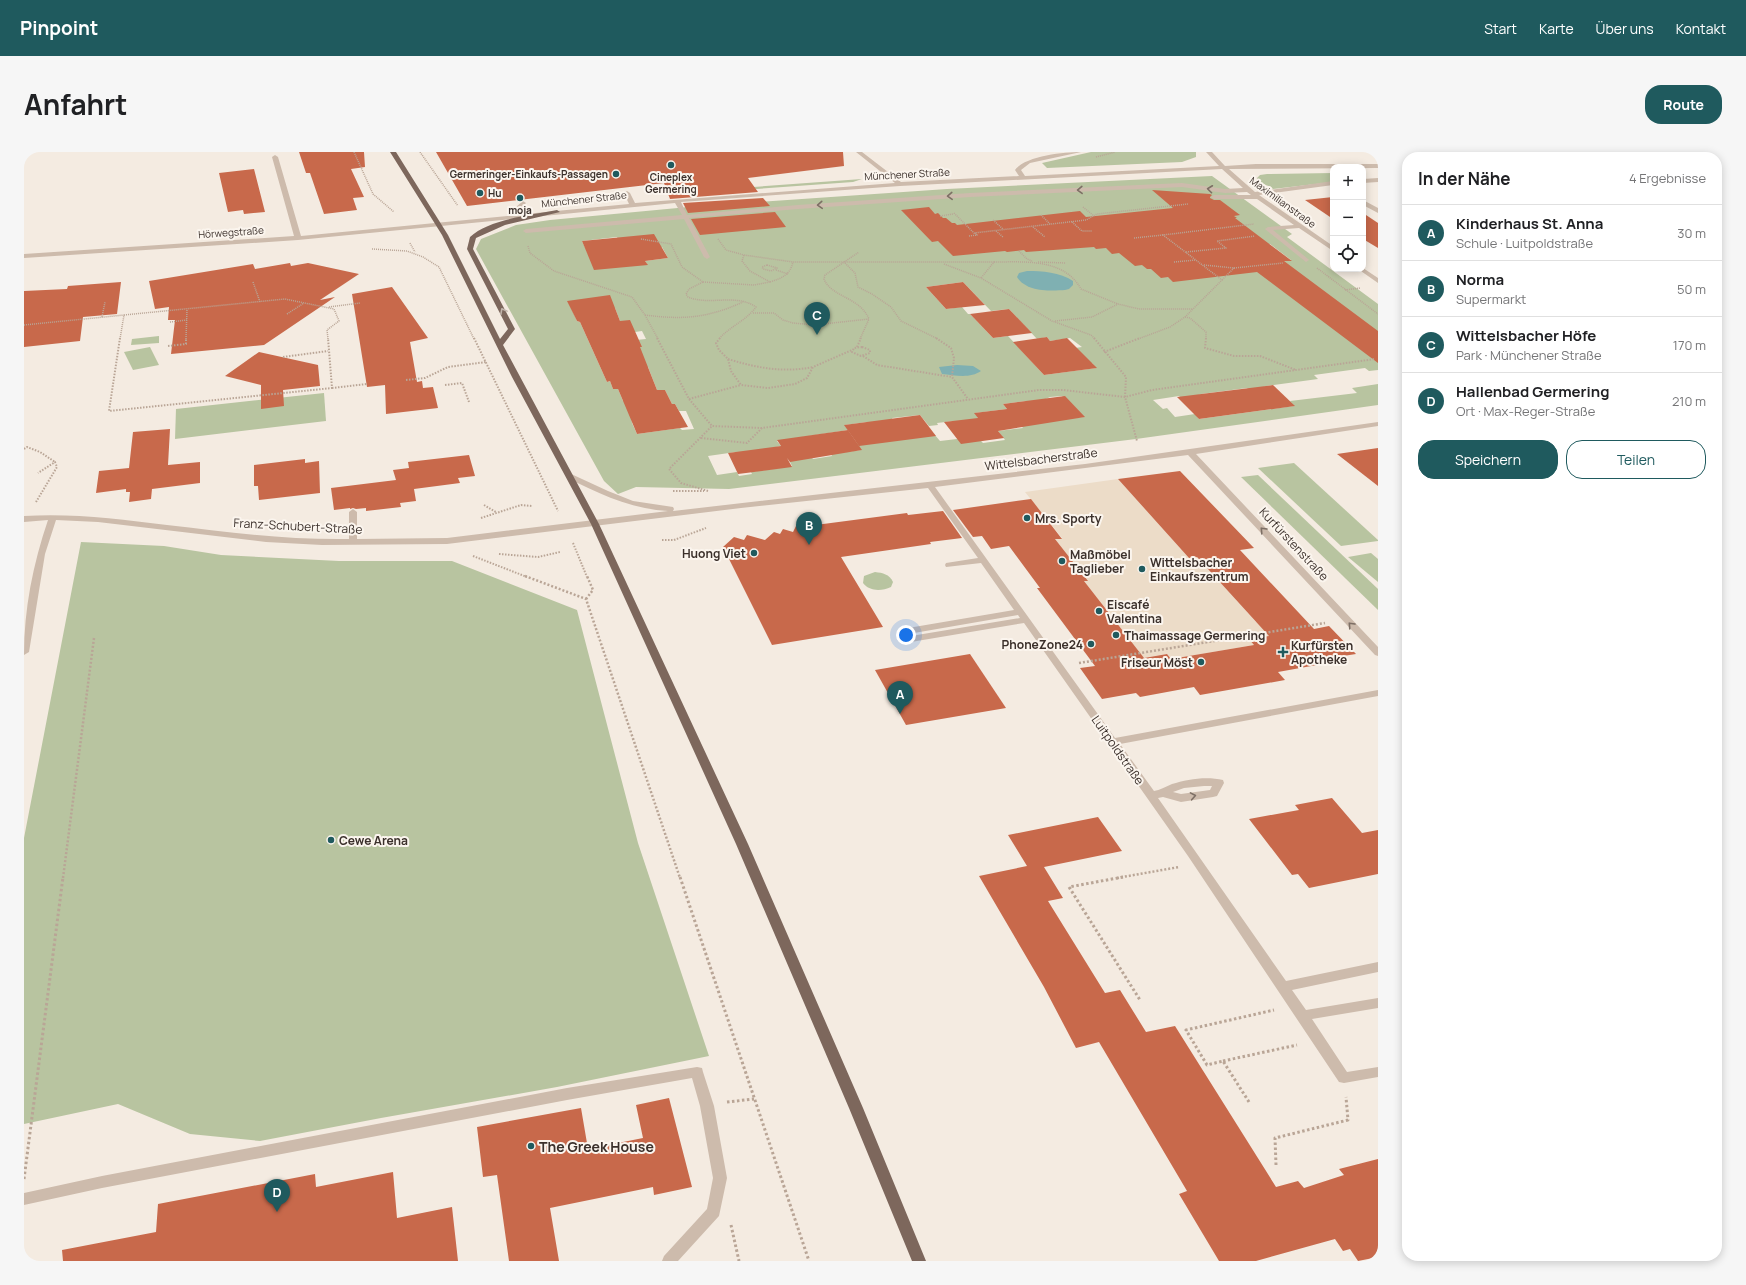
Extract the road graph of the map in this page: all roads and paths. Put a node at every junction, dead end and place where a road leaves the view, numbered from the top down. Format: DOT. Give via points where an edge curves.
graph roads {
  1 [pos="354,152"];
  2 [pos="393,152"];
  3 [pos="420,152"];
  4 [pos="859,152"];
  5 [pos="1078,152"];
  6 [pos="1209,152"];
  7 [pos="275,157"];
  8 [pos="1378,166"];
  9 [pos="1224,168"];
  10 [pos="1023,178"];
  11 [pos="1330,183"];
  12 [pos="900,184"];
  13 [pos="627,193"];
  14 [pos="1253,194"];
  15 [pos="938,197"];
  16 [pos="1214,197"];
  17 [pos="677,200"];
  18 [pos="523,203"];
  19 [pos="633,204"];
  20 [pos="1191,204"];
  21 [pos="1366,204"];
  22 [pos="1081,205"];
  23 [pos="460,210"];
  24 [pos="1378,211"];
  25 [pos="558,212"];
  26 [pos="956,214"];
  27 [pos="396,215"];
  28 [pos="703,215"];
  29 [pos="1041,215"];
  30 [pos="523,216"];
  31 [pos="686,216"];
  32 [pos="940,216"];
  33 [pos="1094,216"];
  34 [pos="660,219"];
  35 [pos="993,220"];
  36 [pos="1071,222"];
  37 [pos="439,224"];
  38 [pos="1051,224"];
  39 [pos="1261,224"];
  40 [pos="1033,226"];
  41 [pos="1300,226"];
  42 [pos="1003,230"];
  43 [pos="526,231"];
  44 [pos="996,231"];
  45 [pos="1092,231"];
  46 [pos="986,232"];
  47 [pos="974,233"];
  48 [pos="1274,234"];
  49 [pos="990,235"];
  50 [pos="1163,235"];
  51 [pos="969,236"];
  52 [pos="1003,237"];
  53 [pos="1045,237"];
  54 [pos="298,238"];
  55 [pos="1134,238"];
  56 [pos="410,243"];
  57 [pos="403,246"];
  58 [pos="1330,247"];
  59 [pos="1018,251"];
  60 [pos="416,252"];
  61 [pos="859,252"];
  62 [pos="1186,252"];
  63 [pos="744,255"];
  64 [pos="24,256"];
  65 [pos="707,257"];
  66 [pos="1196,260"];
  67 [pos="1306,260"];
  68 [pos="793,262"];
  69 [pos="994,262"];
  70 [pos="1034,262"];
  71 [pos="1174,262"];
  72 [pos="845,263"];
  73 [pos="941,263"];
  74 [pos="1066,263"];
  75 [pos="1202,264"];
  76 [pos="1234,268"];
  77 [pos="775,270"];
  78 [pos="1365,272"];
  79 [pos="788,274"];
  80 [pos="981,278"];
  81 [pos="1222,280"];
  82 [pos="1378,281"];
  83 [pos="253,282"];
  84 [pos="703,282"];
  85 [pos="770,282"];
  86 [pos="1355,289"];
  87 [pos="1345,290"];
  88 [pos="104,302"];
  89 [pos="260,302"];
  90 [pos="360,302"];
  91 [pos="744,302"];
  92 [pos="304,303"];
  93 [pos="1118,304"];
  94 [pos="327,308"];
  95 [pos="187,309"];
  96 [pos="1192,309"];
  97 [pos="287,314"];
  98 [pos="753,314"];
  99 [pos="1378,314"];
  100 [pos="124,315"];
  101 [pos="645,315"];
  102 [pos="102,317"];
  103 [pos="1185,317"];
  104 [pos="869,319"];
  105 [pos="187,320"];
  106 [pos="1052,321"];
  107 [pos="170,322"];
  108 [pos="24,325"];
  109 [pos="500,344"];
  110 [pos="168,346"];
  111 [pos="857,347"];
  112 [pos="852,350"];
  113 [pos="328,351"];
  114 [pos="1104,352"];
  115 [pos="863,356"];
  116 [pos="283,357"];
  117 [pos="728,359"];
  118 [pos="1375,359"];
  119 [pos="486,362"];
  120 [pos="813,367"];
  121 [pos="1297,371"];
  122 [pos="952,377"];
  123 [pos="406,380"];
  124 [pos="367,384"];
  125 [pos="445,385"];
  126 [pos="741,385"];
  127 [pos="332,388"];
  128 [pos="1125,397"];
  129 [pos="968,399"];
  130 [pos="689,400"];
  131 [pos="469,402"];
  132 [pos="1378,424"];
  133 [pos="712,426"];
  134 [pos="762,428"];
  135 [pos="701,438"];
  136 [pos="24,449"];
  137 [pos="1190,452"];
  138 [pos="1150,457"];
  139 [pos="55,462"];
  140 [pos="38,473"];
  141 [pos="569,475"];
  142 [pos="930,485"];
  143 [pos="709,491"];
  144 [pos="484,505"];
  145 [pos="521,505"];
  146 [pos="532,506"];
  147 [pos="706,509"];
  148 [pos="353,512"];
  149 [pos="496,512"];
  150 [pos="53,517"];
  151 [pos="25,519"];
  152 [pos="595,524"];
  153 [pos="566,527"];
  154 [pos="447,541"];
  155 [pos="353,542"];
  156 [pos="560,552"];
  157 [pos="497,554"];
  158 [pos="984,560"];
  159 [pos="950,565"];
  160 [pos="586,599"];
  161 [pos="1021,612"];
  162 [pos="1346,619"];
  163 [pos="1026,620"];
  164 [pos="914,630"];
  165 [pos="94,638"];
  166 [pos="905,640"];
  167 [pos="24,652"];
  168 [pos="1378,653"];
  169 [pos="1059,666"];
  170 [pos="1378,693"];
  171 [pos="1114,742"];
  172 [pos="1163,793"];
  173 [pos="1150,796"];
  174 [pos="1197,864"];
  175 [pos="1378,967"];
  176 [pos="1283,987"];
  177 [pos="1140,1000"];
  178 [pos="1378,1003"];
  179 [pos="1296,1005"];
  180 [pos="1303,1016"];
  181 [pos="1319,1040"];
  182 [pos="1223,1061"];
  183 [pos="1378,1072"];
  184 [pos="1344,1078"];
  185 [pos="754,1100"];
  186 [pos="1249,1102"];
  187 [pos="707,1106"];
  188 [pos="1276,1165"];
  189 [pos="24,1179"];
  190 [pos="24,1199"];
  191 [pos="668,1261"];
  192 [pos="809,1261"];
  193 [pos="919,1261"];
  1 -- 27 [label="path" via="373,194"];
  2 -- 37 [label="main road"];
  3 -- 23 [label="path"];
  4 -- 12 [label="street"];
  5 -- 10 [label="street" via="1028,162 1018,170"];
  6 -- 9 [label="street, Maximilianstraße"];
  7 -- 54 [label="street"];
  8 -- 9 [label="street, Münchener Straße" via="1290,165"];
  9 -- 10 [label="street, Münchener Straße"];
  9 -- 14 [label="street, Maximilianstraße"];
  10 -- 12 [label="street, Münchener Straße"];
  11 -- 14 [label="street"];
  12 -- 17 [label="street, Münchener Straße"];
  13 -- 19 [label="street"];
  14 -- 15 [label="street, one-way" via="1182,185"];
  14 -- 16 [label="street"];
  14 -- 41 [label="street, Maximilianstraße"];
  15 -- 26 [label="path"];
  15 -- 28 [label="street, one-way"];
  17 -- 19 [label="street, Münchener Straße"];
  17 -- 31 [label="street"];
  18 -- 30 [label="street" via="519,207"];
  19 -- 25 [label="street, Münchener Straße"];
  20 -- 33 [label="path"];
  21 -- 24 [label="street"];
  22 -- 33 [label="path"];
  25 -- 30 [label="street, Münchener Straße"];
  109 -- 25 [label="main road, one-way" via="512,328 470,249 472,237 500,224"];
  26 -- 32 [label="path"];
  26 -- 47 [label="path"];
  28 -- 31 [label="street"];
  28 -- 63 [label="path" via="726,250"];
  29 -- 38 [label="path"];
  30 -- 37 [label="street, Münchener Straße"];
  31 -- 34 [label="street"];
  31 -- 65 [label="street"];
  33 -- 36 [label="path"];
  34 -- 43 [label="street"];
  34 -- 84 [label="path" via="637,238 671,244 682,267"];
  35 -- 42 [label="path"];
  36 -- 38 [label="path"];
  36 -- 45 [label="path" via="1082,232"];
  37 -- 54 [label="street, Hörwegstraße"];
  37 -- 109 [label="main road"];
  38 -- 40 [label="path"];
  39 -- 50 [label="path"];
  40 -- 42 [label="path"];
  40 -- 53 [label="path"];
  41 -- 48 [label="street" via="1268,230"];
  41 -- 58 [label="street, Maximilianstraße"];
  42 -- 44 [label="path"];
  43 -- 101 [label="path" via="530,253 554,271 632,297"];
  44 -- 46 [label="path"];
  44 -- 52 [label="path"];
  46 -- 47 [label="path"];
  46 -- 49 [label="path"];
  47 -- 51 [label="path" via="977,235"];
  48 -- 62 [label="path" via="1217,241 1226,248"];
  48 -- 67 [label="street"];
  50 -- 55 [label="path"];
  50 -- 62 [label="path"];
  54 -- 64 [label="street, Hörwegstraße"];
  56 -- 60 [label="path"];
  57 -- 60 [label="path" via="397,249"];
  59 -- 70 [label="path"];
  60 -- 119 [label="path" via="439,267"];
  61 -- 72 [label="path"];
  62 -- 66 [label="path"];
  63 -- 68 [label="path"];
  63 -- 85 [label="path" via="742,261 747,270"];
  66 -- 71 [label="path"];
  66 -- 75 [label="path"];
  67 -- 76 [label="path"];
  67 -- 87 [label="path"];
  68 -- 72 [label="path"];
  68 -- 79 [label="path"];
  69 -- 70 [label="path"];
  69 -- 73 [label="path"];
  69 -- 80 [label="path"];
  70 -- 74 [label="path"];
  70 -- 93 [label="path" via="1061,270 1079,282 1081,289"];
  72 -- 73 [label="path"];
  72 -- 104 [label="path" via="826,275 826,284 862,307"];
  72 -- 122 [label="path" via="855,273 858,287 891,307 901,321 942,340 951,348 954,358"];
  73 -- 80 [label="path"];
  75 -- 76 [label="path"];
  75 -- 81 [label="path"];
  76 -- 81 [label="path"];
  77 -- 77 [label="path" via="777,268 774,266 762,267 766,271"];
  77 -- 79 [label="path"];
  78 -- 82 [label="street"];
  79 -- 85 [label="path"];
  80 -- 106 [label="path"];
  81 -- 96 [label="path"];
  83 -- 89 [label="path"];
  84 -- 85 [label="path" via="754,285"];
  84 -- 91 [label="path" via="688,289 688,297 697,302"];
  86 -- 87 [label="path"];
  87 -- 99 [label="path"];
  88 -- 102 [label="path"];
  89 -- 92 [label="path" via="285,299"];
  89 -- 95 [label="path"];
  90 -- 94 [label="path"];
  91 -- 98 [label="path" via="756,308"];
  91 -- 101 [label="path" via="719,313 695,318 673,319"];
  92 -- 94 [label="path"];
  92 -- 97 [label="path"];
  93 -- 96 [label="path" via="1139,309"];
  93 -- 106 [label="path" via="1092,317"];
  94 -- 113 [label="path" via="334,309 339,322 327,330"];
  95 -- 100 [label="path"];
  95 -- 105 [label="path"];
  96 -- 103 [label="path"];
  98 -- 104 [label="path" via="774,313 784,320 802,325"];
  98 -- 117 [label="path" via="722,334 716,343"];
  100 -- 102 [label="path"];
  100 -- 127 [label="path" via="109,411"];
  101 -- 130 [label="path"];
  102 -- 108 [label="path"];
  103 -- 114 [label="path" via="1170,327"];
  103 -- 121 [label="path" via="1190,318 1206,332 1205,348 1234,356 1260,356"];
  104 -- 111 [label="path"];
  105 -- 107 [label="path"];
  105 -- 110 [label="path" via="186,344"];
  106 -- 114 [label="path" via="1091,335"];
  109 -- 141 [label="main road"];
  111 -- 112 [label="path"];
  111 -- 115 [label="path" via="870,350 870,353"];
  112 -- 115 [label="path" via="854,354"];
  112 -- 120 [label="path"];
  113 -- 116 [label="path"];
  113 -- 127 [label="path"];
  114 -- 128 [label="path" via="1126,378"];
  115 -- 122 [label="path" via="877,365"];
  117 -- 120 [label="path" via="767,370 801,370"];
  117 -- 126 [label="path" via="731,371"];
  118 -- 121 [label="path"];
  119 -- 123 [label="path" via="448,367 425,378"];
  119 -- 153 [label="path"];
  120 -- 126 [label="path" via="807,378 795,384 768,388"];
  121 -- 128 [label="path" via="1152,390"];
  122 -- 129 [label="path"];
  124 -- 127 [label="path"];
  125 -- 131 [label="path" via="462,383"];
  126 -- 130 [label="path"];
  128 -- 129 [label="path" via="1051,389"];
  128 -- 138 [label="path" via="1135,437"];
  129 -- 134 [label="path"];
  130 -- 133 [label="path"];
  132 -- 137 [label="street, Wittelsbacherstraße"];
  133 -- 134 [label="path"];
  133 -- 135 [label="path"];
  134 -- 135 [label="path" via="747,443"];
  135 -- 143 [label="path" via="669,469 681,482"];
  136 -- 139 [label="path" via="27,447 40,452"];
  137 -- 138 [label="street, Wittelsbacherstraße"];
  162 -- 137 [label="street, Kurfürstenstraße, one-way"];
  138 -- 142 [label="street, Wittelsbacherstraße"];
  139 -- 140 [label="path"];
  139 -- 151 [label="path" via="54,473"];
  141 -- 147 [label="street, Wittelsbacherstraße" via="610,496 640,506"];
  141 -- 152 [label="main road"];
  142 -- 147 [label="street, Wittelsbacherstraße"];
  142 -- 158 [label="street, Luitpoldstraße"];
  144 -- 149 [label="path"];
  145 -- 146 [label="path"];
  147 -- 152 [label="street, Wittelsbacherstraße"];
  148 -- 155 [label="street"];
  150 -- 151 [label="street, Franz-Schubert-Straße"];
  150 -- 155 [label="street, Franz-Schubert-Straße" via="98,519 266,539"];
  150 -- 167 [label="street" via="41,554"];
  152 -- 153 [label="street, Franz-Schubert-Straße"];
  152 -- 193 [label="main road" via="742,844"];
  153 -- 154 [label="street, Franz-Schubert-Straße"];
  153 -- 160 [label="path" via="594,590"];
  154 -- 155 [label="street, Franz-Schubert-Straße"];
  154 -- 160 [label="path" via="448,551 458,551"];
  156 -- 157 [label="path" via="543,557"];
  158 -- 159 [label="street"];
  158 -- 161 [label="street, Luitpoldstraße"];
  160 -- 185 [label="path"];
  161 -- 163 [label="street, Luitpoldstraße"];
  161 -- 164 [label="street"];
  168 -- 162 [label="street, Kurfürstenstraße, one-way"];
  162 -- 169 [label="path"];
  163 -- 166 [label="street"];
  163 -- 169 [label="street, Luitpoldstraße"];
  165 -- 189 [label="path"];
  169 -- 171 [label="street, Luitpoldstraße"];
  170 -- 171 [label="street"];
  171 -- 173 [label="street, Luitpoldstraße"];
  172 -- 173 [label="street"];
  173 -- 174 [label="street, Luitpoldstraße"];
  174 -- 176 [label="street, Luitpoldstraße"];
  174 -- 177 [label="path" via="1069,887"];
  175 -- 176 [label="street"];
  176 -- 179 [label="street, Luitpoldstraße"];
  178 -- 180 [label="street"];
  179 -- 180 [label="street, Luitpoldstraße"];
  179 -- 182 [label="path" via="1186,1030 1207,1065"];
  180 -- 181 [label="street, Luitpoldstraße"];
  181 -- 182 [label="path"];
  181 -- 184 [label="street, Luitpoldstraße"];
  182 -- 186 [label="path"];
  183 -- 184 [label="street"];
  184 -- 188 [label="path" via="1348,1120 1275,1138"];
  185 -- 187 [label="path" via="730,1101"];
  185 -- 192 [label="path"];
  187 -- 190 [label="street" via="697,1072 567,1094"];
  187 -- 191 [label="street" via="720,1178 714,1212"];
}
